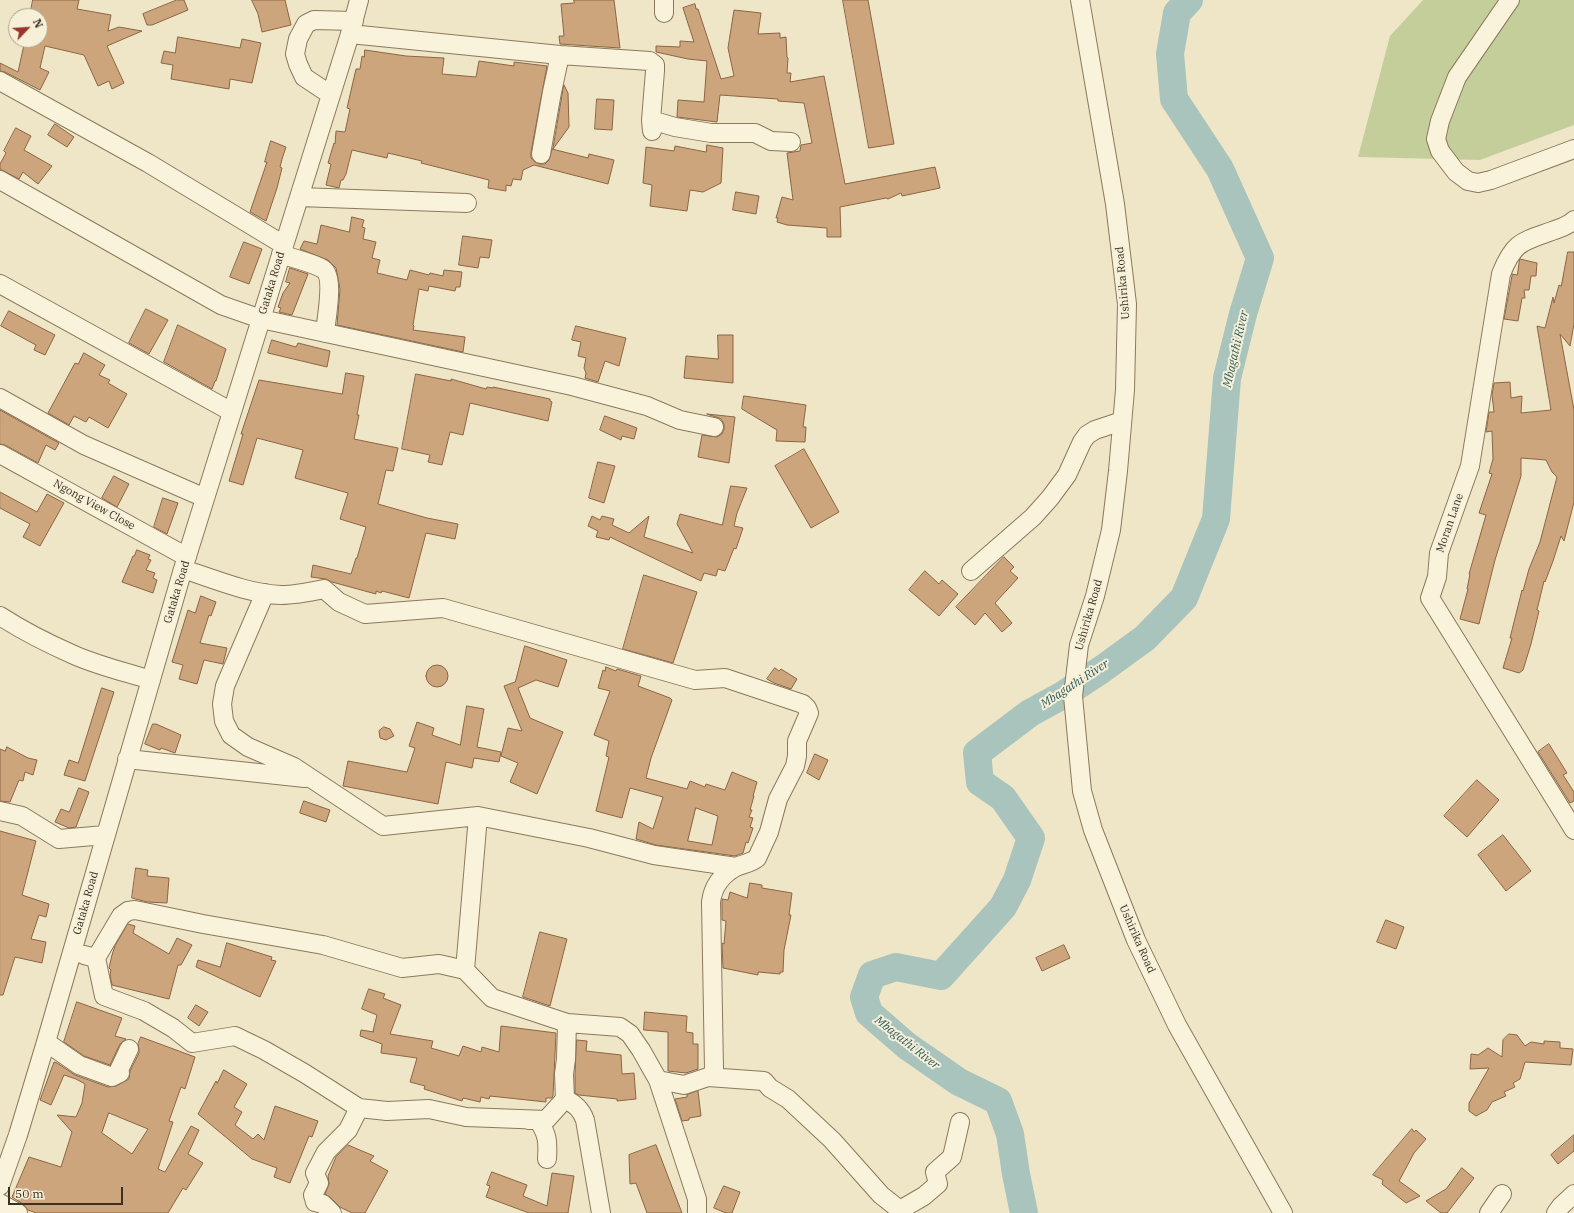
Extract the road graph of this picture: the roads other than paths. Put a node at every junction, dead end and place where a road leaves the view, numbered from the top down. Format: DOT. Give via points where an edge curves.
graph roads {
  1 [pos="359,0"];
  2 [pos="1080,0"];
  3 [pos="1510,0"];
  4 [pos="352,28"];
  5 [pos="560,55"];
  6 [pos="0,81"];
  7 [pos="331,95"];
  8 [pos="791,142"];
  9 [pos="1574,148"];
  10 [pos="541,154"];
  11 [pos="0,180"];
  12 [pos="299,197"];
  13 [pos="467,203"];
  14 [pos="1574,220"];
  15 [pos="282,249"];
  16 [pos="0,284"];
  17 [pos="261,319"];
  18 [pos="324,333"];
  19 [pos="0,398"];
  20 [pos="232,412"];
  21 [pos="1122,421"];
  22 [pos="714,427"];
  23 [pos="0,454"];
  24 [pos="205,498"];
  25 [pos="185,563"];
  26 [pos="971,571"];
  27 [pos="265,593"];
  28 [pos="0,616"];
  29 [pos="151,680"];
  30 [pos="127,759"];
  31 [pos="312,779"];
  32 [pos="0,811"];
  33 [pos="478,816"];
  34 [pos="1574,830"];
  35 [pos="105,835"];
  36 [pos="736,867"];
  37 [pos="72,951"];
  38 [pos="96,958"];
  39 [pos="465,970"];
  40 [pos="567,1022"];
  41 [pos="46,1042"];
  42 [pos="129,1049"];
  43 [pos="708,1077"];
  44 [pos="658,1080"];
  45 [pos="565,1098"];
  46 [pos="359,1108"];
  47 [pos="503,1118"];
  48 [pos="960,1122"];
  49 [pos="547,1158"];
  50 [pos="0,1186"];
  51 [pos="1502,1194"];
  52 [pos="1574,1194"];
  53 [pos="0,1203"];
  54 [pos="18,1213"];
  55 [pos="332,1213"];
  56 [pos="601,1213"];
  57 [pos="697,1213"];
  58 [pos="1283,1213"];
  59 [pos="1489,1213"];
  60 [pos="1556,1213"];
  1 -- 4 [label="street, Gataka Road"];
  2 -- 21 [label="street, Ushirika Road" via="1115,204 1127,304"];
  3 -- 9 [label="street" via="1457,77 1440,121 1436,139 1440,151 1456,172 1468,181 1478,183"];
  4 -- 5 [label="street"];
  4 -- 7 [label="street, Gataka Road"];
  4 -- 7 [label="street" via="314,20 306,24 298,39 295,54 304,77"];
  5 -- 8 [label="street" via="650,61 654,65 651,126 711,133 755,133 771,141"];
  5 -- 10 [label="street"];
  6 -- 15 [label="street" via="148,163"];
  7 -- 12 [label="street, Gataka Road"];
  11 -- 17 [label="street" via="221,305"];
  12 -- 13 [label="street"];
  12 -- 15 [label="street, Gataka Road"];
  14 -- 34 [label="street, Moran Lane" via="1562,228 1524,241 1508,255 1501,274 1470,466 1439,553 1437,577 1430,598"];
  15 -- 17 [label="street, Gataka Road"];
  15 -- 18 [label="street" via="324,270 328,276"];
  16 -- 20 [label="street"];
  17 -- 18 [label="street"];
  17 -- 20 [label="street, Gataka Road"];
  18 -- 22 [label="street" via="572,386 646,406 680,420"];
  19 -- 24 [label="street" via="84,445"];
  20 -- 24 [label="street, Gataka Road"];
  21 -- 26 [label="street" via="1087,435 1065,477 1050,498 1033,517"];
  21 -- 58 [label="street, Ushirika Road" via="1111,530 1095,596 1079,645 1073,696 1082,791 1093,830 1136,940 1177,1025"];
  23 -- 25 [label="street, Ngong View Close"];
  24 -- 25 [label="street, Gataka Road"];
  25 -- 27 [label="street, Ngong View Close" via="258,593"];
  25 -- 29 [label="street, Gataka Road"];
  27 -- 31 [label="street" via="225,686 222,704 224,721 231,735 248,747 294,767"];
  27 -- 36 [label="street, Ngong View Close" via="296,594 324,589 339,602 365,614 443,608 695,680 726,678 804,704 808,713 797,741 795,766 778,799 769,832 757,858"];
  28 -- 29 [label="street" via="74,655"];
  29 -- 30 [label="street, Gataka Road"];
  30 -- 31 [label="street"];
  30 -- 35 [label="street, Gataka Road"];
  31 -- 33 [label="street" via="383,826"];
  32 -- 35 [label="street" via="22,816 59,838"];
  33 -- 36 [label="street" via="589,838 654,855"];
  33 -- 39 [label="street"];
  35 -- 37 [label="street, Gataka Road"];
  36 -- 43 [label="street" via="719,879 711,897 714,1069"];
  37 -- 38 [label="street"];
  37 -- 41 [label="street, Gataka Road"];
  38 -- 39 [label="street" via="120,916 135,910 323,945 402,968 439,964"];
  38 -- 46 [label="street" via="104,996 144,1012 173,1028 192,1043 235,1036 304,1073"];
  39 -- 40 [label="street" via="492,998"];
  40 -- 44 [label="street" via="620,1027 630,1034"];
  40 -- 45 [label="street"];
  41 -- 42 [label="street" via="79,1064 112,1077 120,1073"];
  41 -- 50 [label="street, Gataka Road"];
  43 -- 44 [label="street" via="684,1085"];
  43 -- 48 [label="street" via="764,1081 788,1099 832,1140 881,1195 900,1210 938,1184 935,1172 952,1157"];
  44 -- 57 [label="street" via="697,1199"];
  45 -- 47 [label="street" via="546,1120"];
  45 -- 56 [label="street" via="575,1104 585,1120"];
  46 -- 47 [label="street" via="387,1111 429,1109 466,1117"];
  46 -- 55 [label="street" via="348,1130 326,1152 315,1173 319,1183 313,1195 315,1202 323,1204"];
  47 -- 49 [label="street" via="538,1120 545,1130 548,1141"];
  51 -- 59 [label="street"];
  52 -- 60 [label="street"];
  53 -- 54 [label="street"];
}
